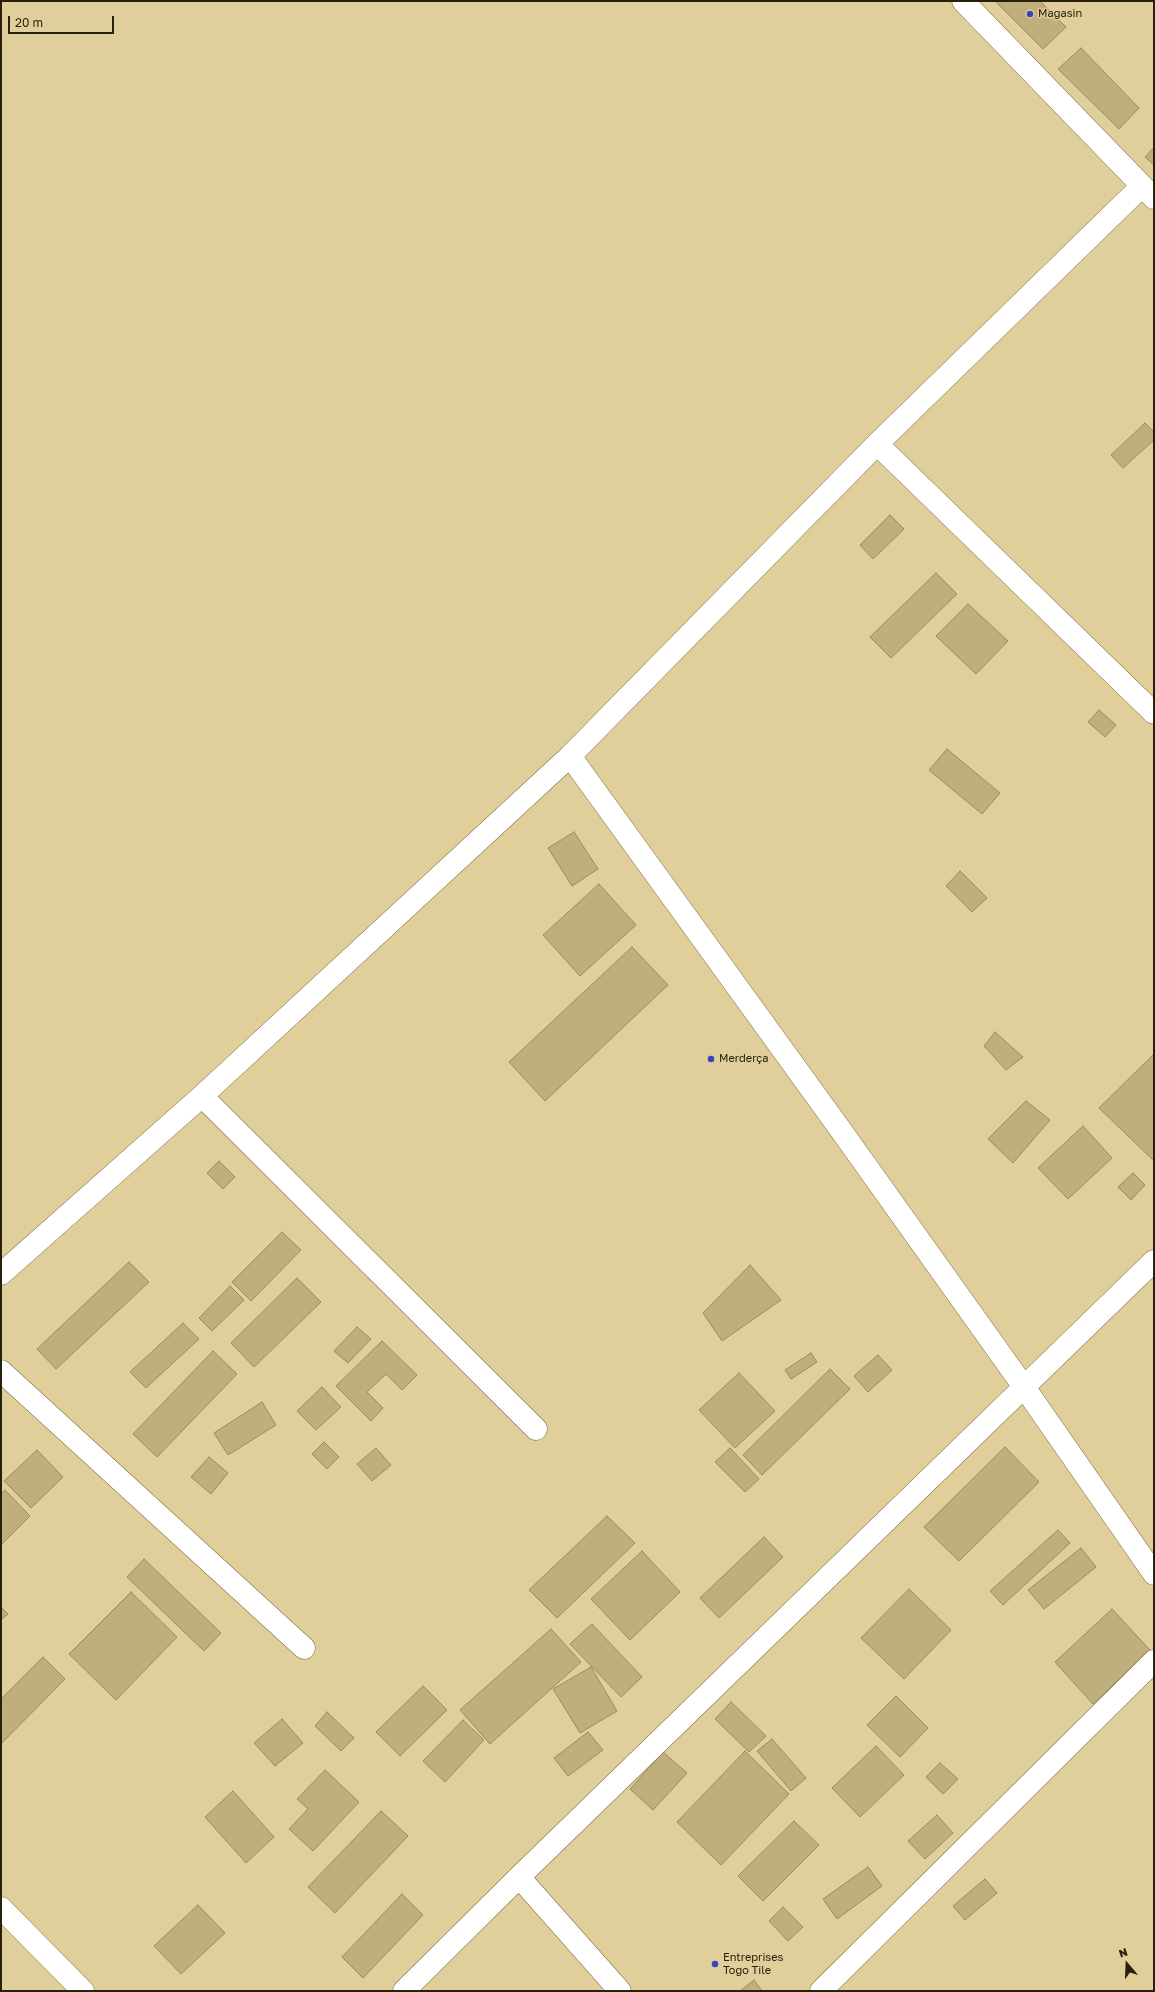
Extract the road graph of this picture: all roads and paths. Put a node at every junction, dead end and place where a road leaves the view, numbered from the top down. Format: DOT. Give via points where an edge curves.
graph roads {
  1 [pos="963,1"];
  2 [pos="1148,192"];
  3 [pos="877,444"];
  4 [pos="1154,713"];
  5 [pos="570,756"];
  6 [pos="202,1096"];
  7 [pos="1154,1261"];
  8 [pos="1,1274"];
  9 [pos="1,1371"];
  10 [pos="1024,1387"];
  11 [pos="536,1429"];
  12 [pos="1154,1574"];
  13 [pos="304,1648"];
  14 [pos="1154,1661"];
  15 [pos="519,1877"];
  16 [pos="1,1908"];
  17 [pos="83,1991"];
  18 [pos="404,1991"];
  19 [pos="620,1991"];
  20 [pos="821,1991"];
  1 -- 2 [label="street"];
  2 -- 3 [label="street"];
  3 -- 4 [label="street"];
  3 -- 5 [label="street"];
  5 -- 6 [label="street"];
  5 -- 10 [label="street"];
  6 -- 8 [label="street"];
  6 -- 11 [label="street"];
  7 -- 10 [label="street"];
  9 -- 13 [label="street"];
  10 -- 12 [label="street"];
  10 -- 15 [label="street"];
  14 -- 20 [label="street"];
  15 -- 18 [label="street"];
  15 -- 19 [label="street"];
  16 -- 17 [label="street"];
}
